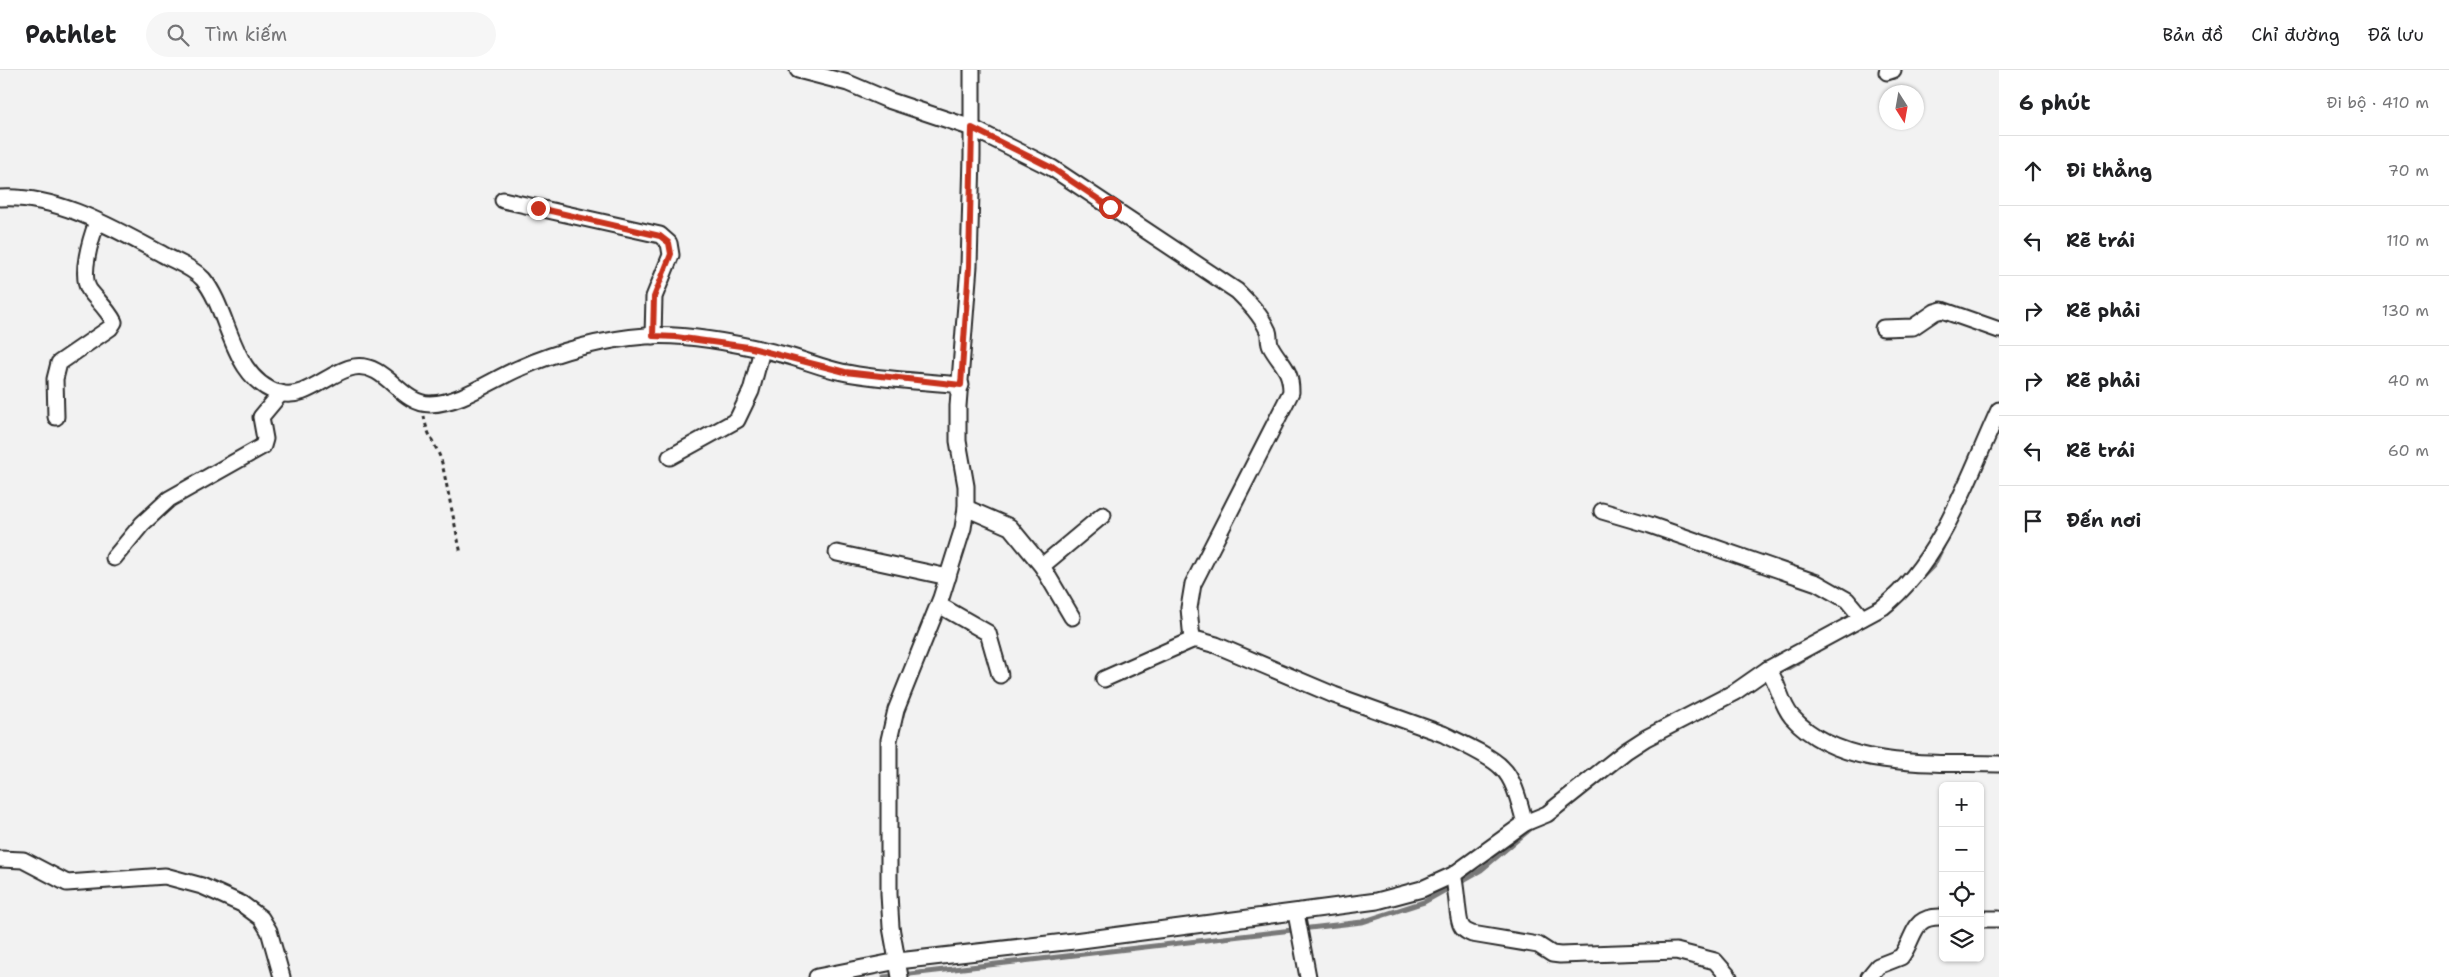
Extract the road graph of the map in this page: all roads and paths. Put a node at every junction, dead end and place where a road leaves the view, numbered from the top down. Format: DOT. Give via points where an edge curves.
graph roads {
  1 [pos="798,70"];
  2 [pos="972,70"];
  3 [pos="972,128"];
  4 [pos="0,198"];
  5 [pos="503,200"];
  6 [pos="96,222"];
  7 [pos="1883,328"];
  8 [pos="1999,330"];
  9 [pos="653,336"];
  10 [pos="762,350"];
  11 [pos="961,385"];
  12 [pos="281,393"];
  13 [pos="423,403"];
  14 [pos="1999,410"];
  15 [pos="56,417"];
  16 [pos="670,457"];
  17 [pos="966,508"];
  18 [pos="1602,511"];
  19 [pos="1103,515"];
  20 [pos="837,553"];
  21 [pos="461,554"];
  22 [pos="114,558"];
  23 [pos="1042,566"];
  24 [pos="948,577"];
  25 [pos="939,605"];
  26 [pos="1072,617"];
  27 [pos="1862,618"];
  28 [pos="1192,640"];
  29 [pos="1000,675"];
  30 [pos="1104,679"];
  31 [pos="1774,679"];
  32 [pos="1999,764"];
  33 [pos="1525,823"];
  34 [pos="0,859"];
  35 [pos="1455,884"];
  36 [pos="1939,917"];
  37 [pos="1984,919"];
  38 [pos="1999,919"];
  39 [pos="1298,920"];
  40 [pos="899,970"];
  41 [pos="282,977"];
  42 [pos="817,977"];
  43 [pos="1308,977"];
  44 [pos="1728,977"];
  45 [pos="1869,977"];
  1 -- 3 [label="street" via="848,83"];
  2 -- 3 [label="street"];
  3 -- 11 [label="street" via="969,266"];
  3 -- 28 [label="street" via="1052,168 1237,291 1260,317 1269,333 1271,347 1291,378 1291,392 1194,584 1189,608"];
  4 -- 6 [label="street" via="26,198 55,205"];
  5 -- 9 [label="street" via="624,226 666,239 671,254 654,297"];
  6 -- 12 [label="street" via="194,270 213,293 238,354 258,380"];
  6 -- 15 [label="street" via="90,242 86,280 114,322 59,364 54,379"];
  7 -- 8 [label="street" via="1913,327 1942,310"];
  9 -- 10 [label="street"];
  9 -- 13 [label="street" via="561,353 518,368 457,398"];
  10 -- 11 [label="street" via="845,372"];
  10 -- 16 [label="street" via="751,391 737,420"];
  11 -- 17 [label="street" via="958,441 966,486"];
  12 -- 13 [label="street" via="302,391 331,375 357,366 373,369"];
  12 -- 22 [label="street" via="261,417 263,446 169,499 142,524"];
  13 -- 21 [label="path" via="426,432 442,463"];
  14 -- 27 [label="street" via="1945,528 1926,561 1898,595"];
  17 -- 23 [label="street" via="1010,527"];
  17 -- 24 [label="street"];
  18 -- 27 [label="street" via="1817,582 1847,600"];
  19 -- 23 [label="street"];
  20 -- 24 [label="street"];
  23 -- 26 [label="street"];
  24 -- 25 [label="street"];
  25 -- 29 [label="street" via="988,633"];
  25 -- 40 [label="street" via="896,710 889,740 889,894"];
  27 -- 31 [label="street"];
  28 -- 30 [label="street"];
  28 -- 33 [label="street" via="1216,645 1278,673 1444,734 1502,767 1508,775"];
  31 -- 32 [label="street" via="1785,709 1794,719 1811,733 1855,754 1885,761"];
  31 -- 33 [label="street" via="1735,692 1667,726 1626,751 1547,814"];
  33 -- 35 [label="street"];
  34 -- 41 [label="street" via="23,860 67,883 165,876 202,886 242,904 261,918 269,931"];
  35 -- 39 [label="street"];
  35 -- 44 [label="street" via="1462,929 1478,936 1538,946 1560,955 1676,950 1715,961"];
  36 -- 45 [label="street" via="1921,921 1901,957 1878,966"];
  37 -- 38 [label="street"];
  39 -- 40 [label="street"];
  39 -- 43 [label="street"];
  40 -- 42 [label="street"];
}
